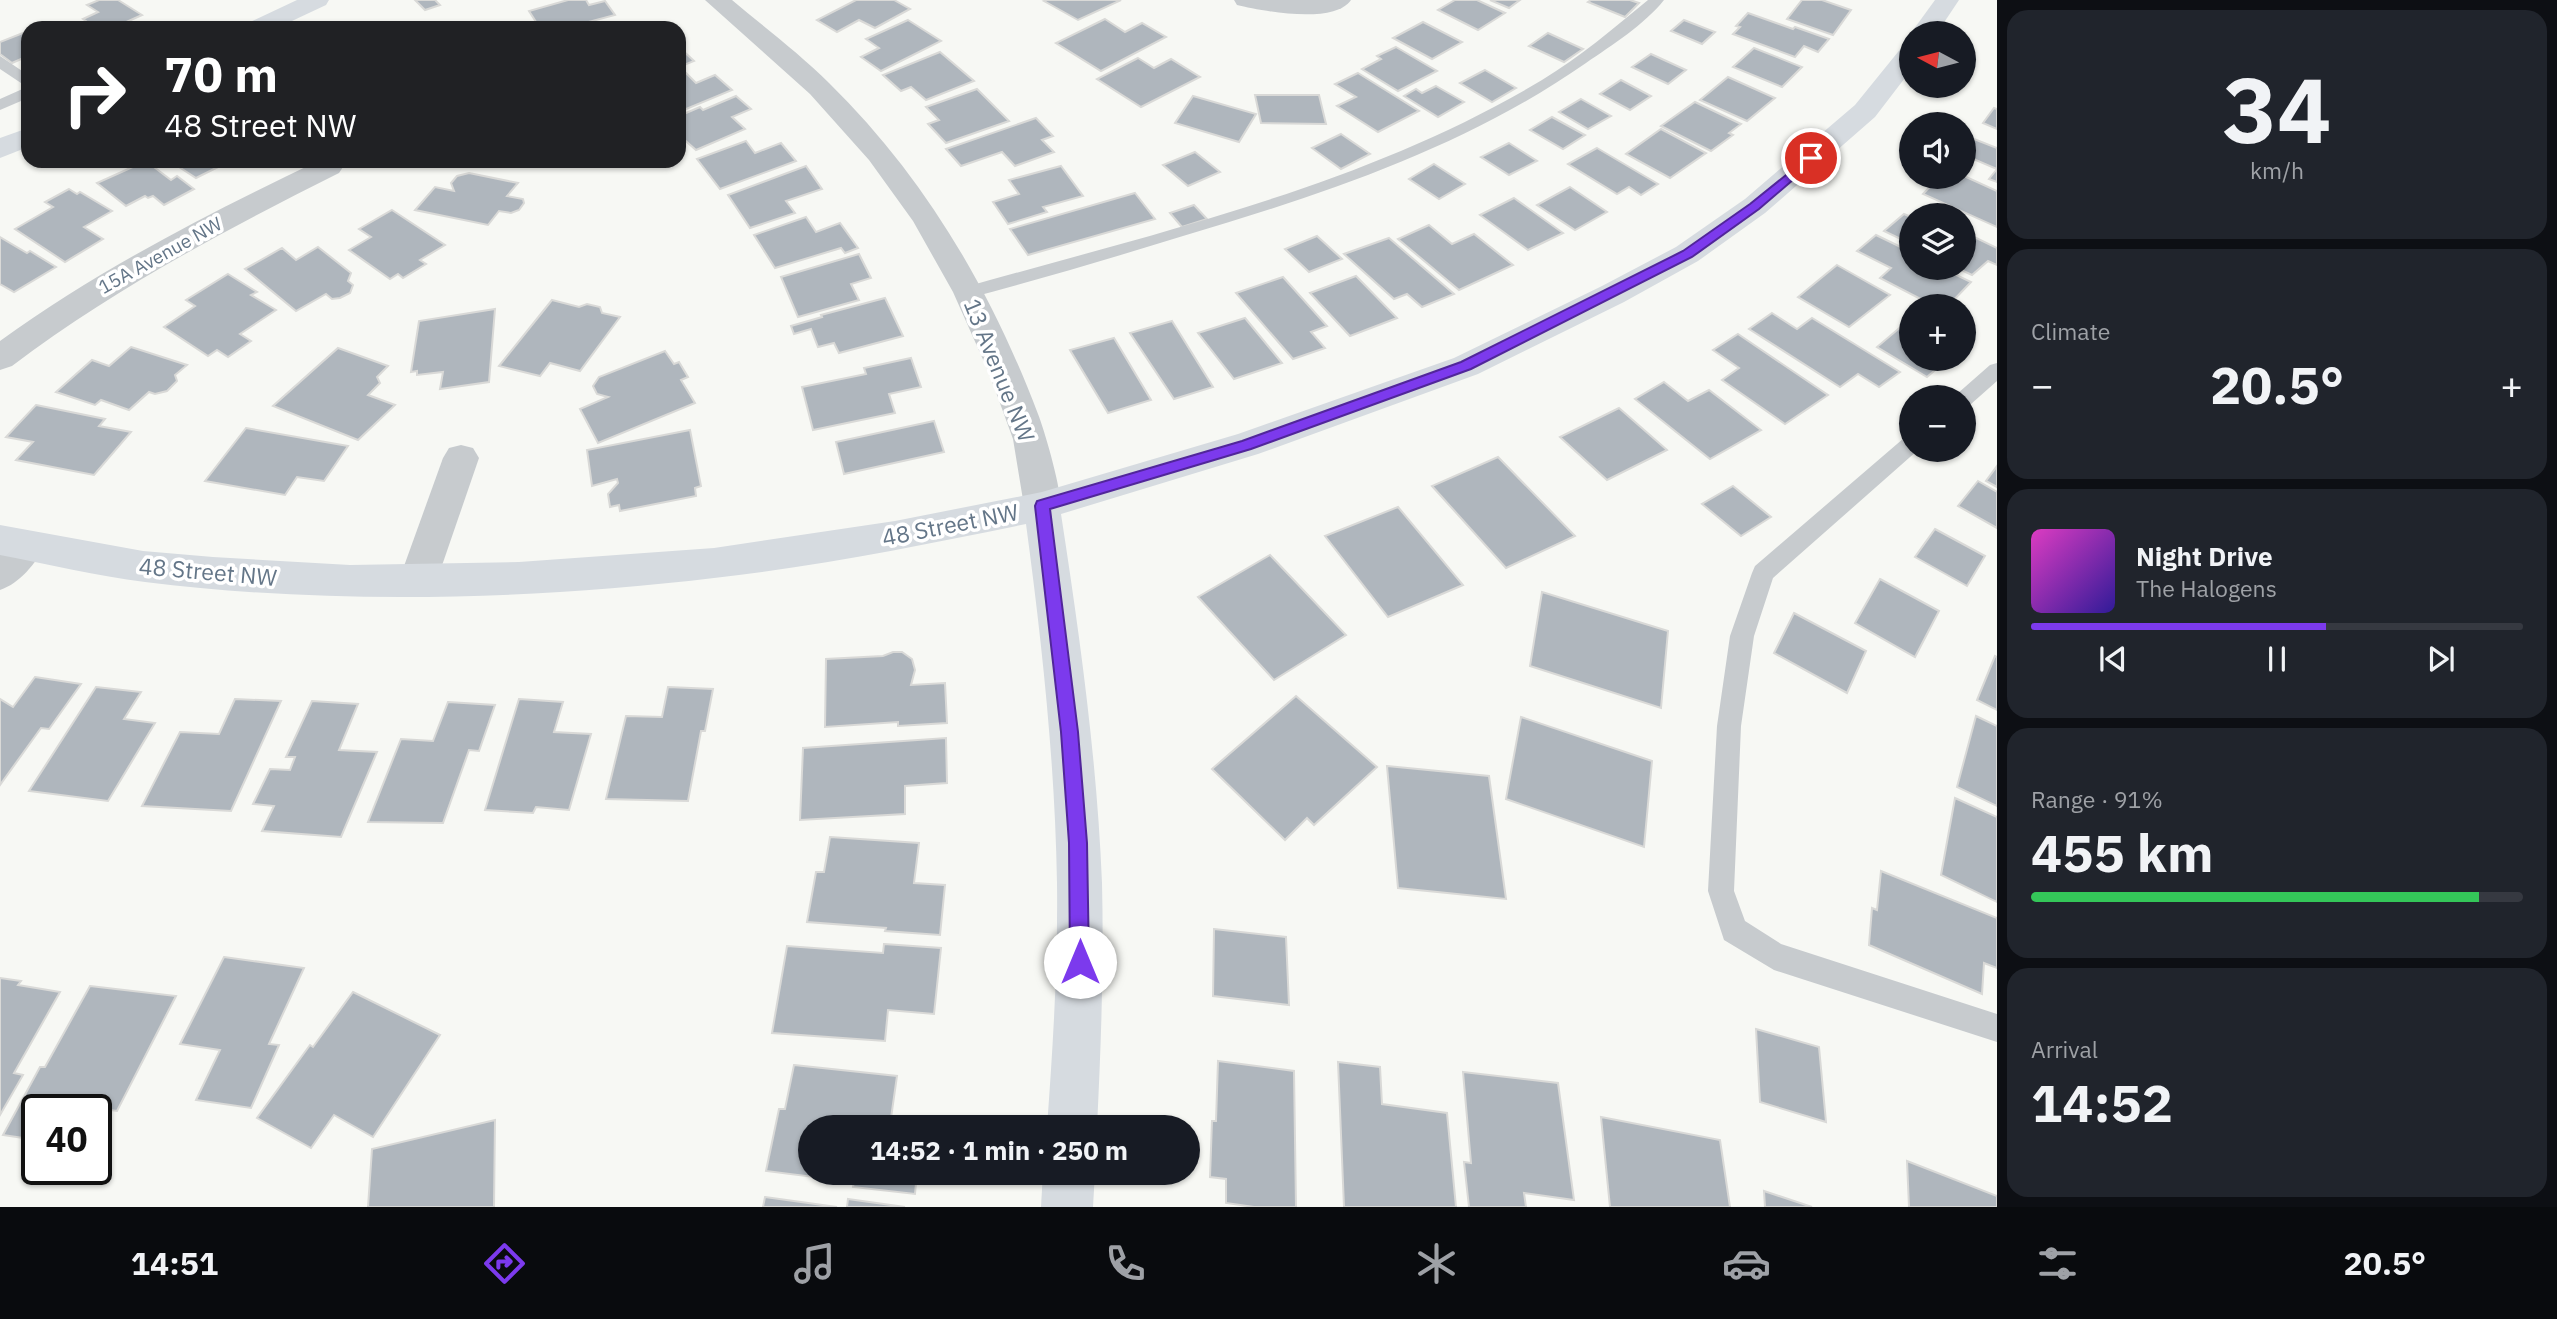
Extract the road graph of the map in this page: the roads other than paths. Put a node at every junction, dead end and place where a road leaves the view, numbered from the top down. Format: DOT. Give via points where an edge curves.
graph roads {
  1 [pos="317,0"];
  2 [pos="718,0"];
  3 [pos="1246,0"];
  4 [pos="1339,0"];
  5 [pos="1657,0"];
  6 [pos="1947,0"];
  7 [pos="272,21"];
  8 [pos="1932,21"];
  9 [pos="0,61"];
  10 [pos="1899,68"];
  11 [pos="21,78"];
  12 [pos="21,95"];
  13 [pos="0,105"];
  14 [pos="21,139"];
  15 [pos="0,149"];
  16 [pos="327,168"];
  17 [pos="969,292"];
  18 [pos="0,358"];
  19 [pos="1997,370"];
  20 [pos="1976,388"];
  21 [pos="1899,454"];
  22 [pos="461,457"];
  23 [pos="1042,506"];
  24 [pos="13,543"];
  25 [pos="0,574"];
  26 [pos="418,580"];
  27 [pos="1997,1028"];
  28 [pos="1073,1115"];
  29 [pos="1068,1185"];
  30 [pos="1066,1207"];
  1 -- 7 [label="street"];
  2 -- 17 [label="street, 13 Avenue NW" via="819,88 879,154 926,216"];
  3 -- 4 [label="street" via="1280,9"];
  5 -- 17 [label="lane" via="1620,34 1544,87 1424,148 1304,195"];
  6 -- 8 [label="street"];
  9 -- 11 [label="lane"];
  10 -- 23 [label="street, 48 Street NW" via="1865,111 1755,206 1687,254 1466,366 1246,445"];
  12 -- 13 [label="lane"];
  14 -- 15 [label="street"];
  16 -- 18 [label="street, 15A Avenue NW" via="149,258 68,308"];
  17 -- 23 [label="street, 13 Avenue NW" via="1019,407"];
  19 -- 20 [label="lane"];
  21 -- 27 [label="lane" via="1763,573 1742,636 1730,726 1721,891 1734,930 1774,956"];
  22 -- 26 [label="street"];
  23 -- 26 [label="street, 48 Street NW" via="895,536 714,563 519,578"];
  23 -- 28 [label="street, 13 Avenue NW" via="1070,732 1078,843 1079,1016"];
  24 -- 25 [label="street"];
  24 -- 26 [label="street, 48 Street NW" via="213,573"];
  29 -- 30 [label="street"];
}
